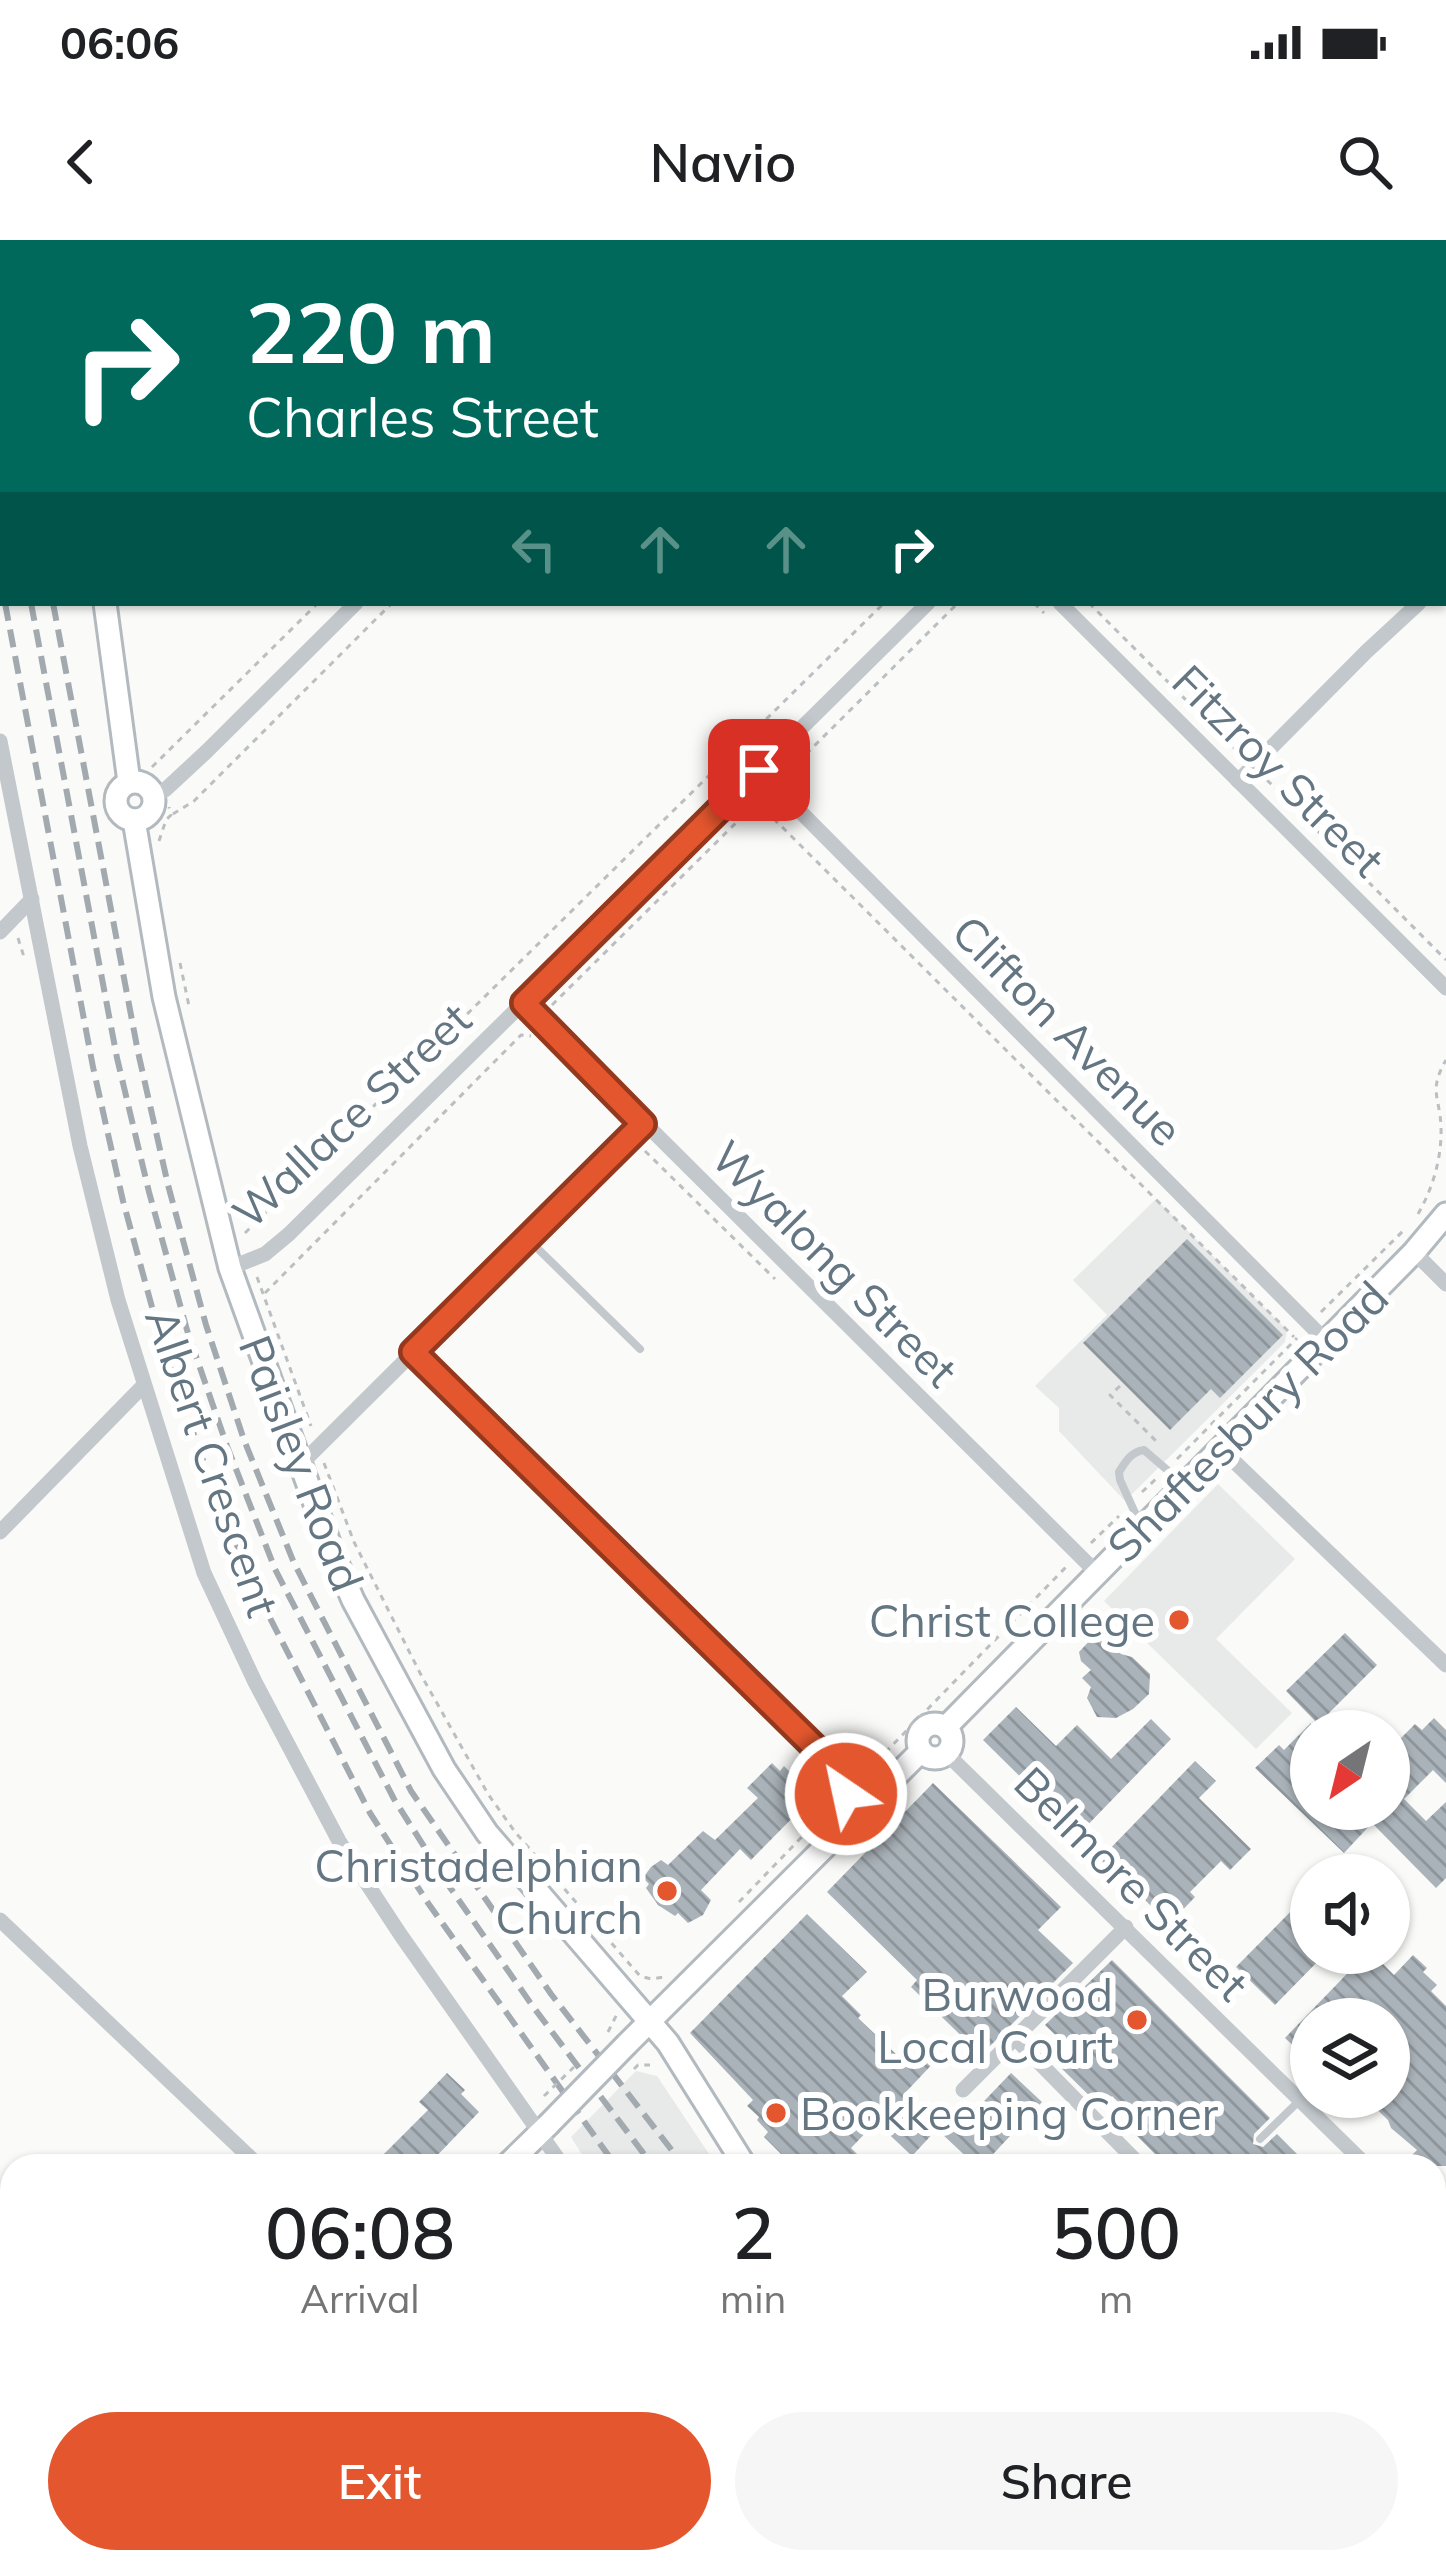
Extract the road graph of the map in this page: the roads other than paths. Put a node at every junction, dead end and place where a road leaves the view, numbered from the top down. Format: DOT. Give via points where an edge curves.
graph roads {
  1 [pos="105,606"];
  2 [pos="353,606"];
  3 [pos="925,606"];
  4 [pos="1063,606"];
  5 [pos="1416,606"];
  6 [pos="0,740"];
  7 [pos="759,770"];
  8 [pos="1238,781"];
  9 [pos="129,782"];
  10 [pos="160,793"];
  11 [pos="134,820"];
  12 [pos="32,899"];
  13 [pos="0,932"];
  14 [pos="1446,988"];
  15 [pos="524,1003"];
  16 [pos="643,1124"];
  17 [pos="1446,1213"];
  18 [pos="528,1239"];
  19 [pos="1414,1252"];
  20 [pos="240,1264"];
  21 [pos="1446,1284"];
  22 [pos="1326,1341"];
  23 [pos="640,1349"];
  24 [pos="413,1352"];
  25 [pos="144,1385"];
  26 [pos="1220,1448"];
  27 [pos="300,1465"];
  28 [pos="1184,1484"];
  29 [pos="1141,1527"];
  30 [pos="0,1532"];
  31 [pos="1096,1572"];
  32 [pos="1446,1665"];
  33 [pos="946,1727"];
  34 [pos="921,1751"];
  35 [pos="947,1754"];
  36 [pos="895,1777"];
  37 [pos="848,1781"];
  38 [pos="841,1831"];
  39 [pos="1126,1927"];
  40 [pos="4,1931"];
  41 [pos="652,2023"];
  42 [pos="1015,2038"];
  43 [pos="963,2090"];
  44 [pos="1290,2090"];
  45 [pos="1290,2110"];
  46 [pos="1317,2118"];
  47 [pos="544,2128"];
  48 [pos="1260,2139"];
  49 [pos="247,2154"];
  50 [pos="518,2154"];
  51 [pos="557,2154"];
  52 [pos="738,2154"];
  53 [pos="1129,2154"];
  54 [pos="1350,2154"];
  1 -- 9 [label="main road"];
  2 -- 10 [label="street"];
  3 -- 7 [label="street, Wallace Street"];
  4 -- 8 [label="street, Fitzroy Street"];
  5 -- 8 [label="street"];
  6 -- 12 [label="street, Albert Crescent"];
  7 -- 15 [label="street, Wallace Street"];
  7 -- 22 [label="street, Clifton Avenue"];
  8 -- 14 [label="street, Fitzroy Street"];
  9 -- 10 [label="main road"];
  9 -- 11 [label="main road" via="116,800"];
  10 -- 11 [label="main road" via="153,810"];
  11 -- 20 [label="main road, Paisley Road" via="164,998"];
  12 -- 13 [label="street"];
  12 -- 25 [label="street, Albert Crescent" via="80,1146"];
  15 -- 16 [label="street, Wyalong Street"];
  15 -- 20 [label="street, Wallace Street" via="289,1234"];
  16 -- 18 [label="street"];
  16 -- 31 [label="street, Wyalong Street"];
  17 -- 19 [label="main road, Shaftesbury Road"];
  18 -- 23 [label="lane"];
  18 -- 24 [label="street"];
  19 -- 21 [label="street"];
  19 -- 22 [label="main road, Shaftesbury Road"];
  20 -- 27 [label="main road, Paisley Road"];
  22 -- 26 [label="main road, Shaftesbury Road"];
  24 -- 27 [label="street"];
  24 -- 37 [label="street"];
  25 -- 30 [label="street"];
  25 -- 47 [label="street, Albert Crescent" via="204,1573 339,1841"];
  26 -- 28 [label="main road, Shaftesbury Road"];
  26 -- 32 [label="street"];
  27 -- 41 [label="main road, Paisley Road" via="353,1600 444,1769 487,1833"];
  28 -- 29 [label="main road, Shaftesbury Road"];
  28 -- 29 [label="lane" via="1170,1466 1135,1452 1119,1472"];
  29 -- 31 [label="main road, Shaftesbury Road"];
  31 -- 33 [label="main road, Shaftesbury Road"];
  33 -- 34 [label="main road" via="923,1728"];
  33 -- 35 [label="main road" via="953,1737"];
  34 -- 35 [label="main road"];
  34 -- 36 [label="main road"];
  35 -- 39 [label="street, Belmore Street"];
  36 -- 37 [label="street"];
  36 -- 38 [label="main road"];
  37 -- 38 [label="street"];
  38 -- 41 [label="main road"];
  39 -- 42 [label="street"];
  39 -- 44 [label="street, Belmore Street"];
  40 -- 49 [label="street"];
  41 -- 47 [label="main road, bridge"];
  41 -- 52 [label="main road, Paisley Road"];
  42 -- 43 [label="street"];
  42 -- 53 [label="street"];
  45 -- 48 [label="lane"];
  46 -- 54 [label="street, Belmore Street"];
  47 -- 50 [label="main road"];
  47 -- 51 [label="street, Albert Crescent"];
}
